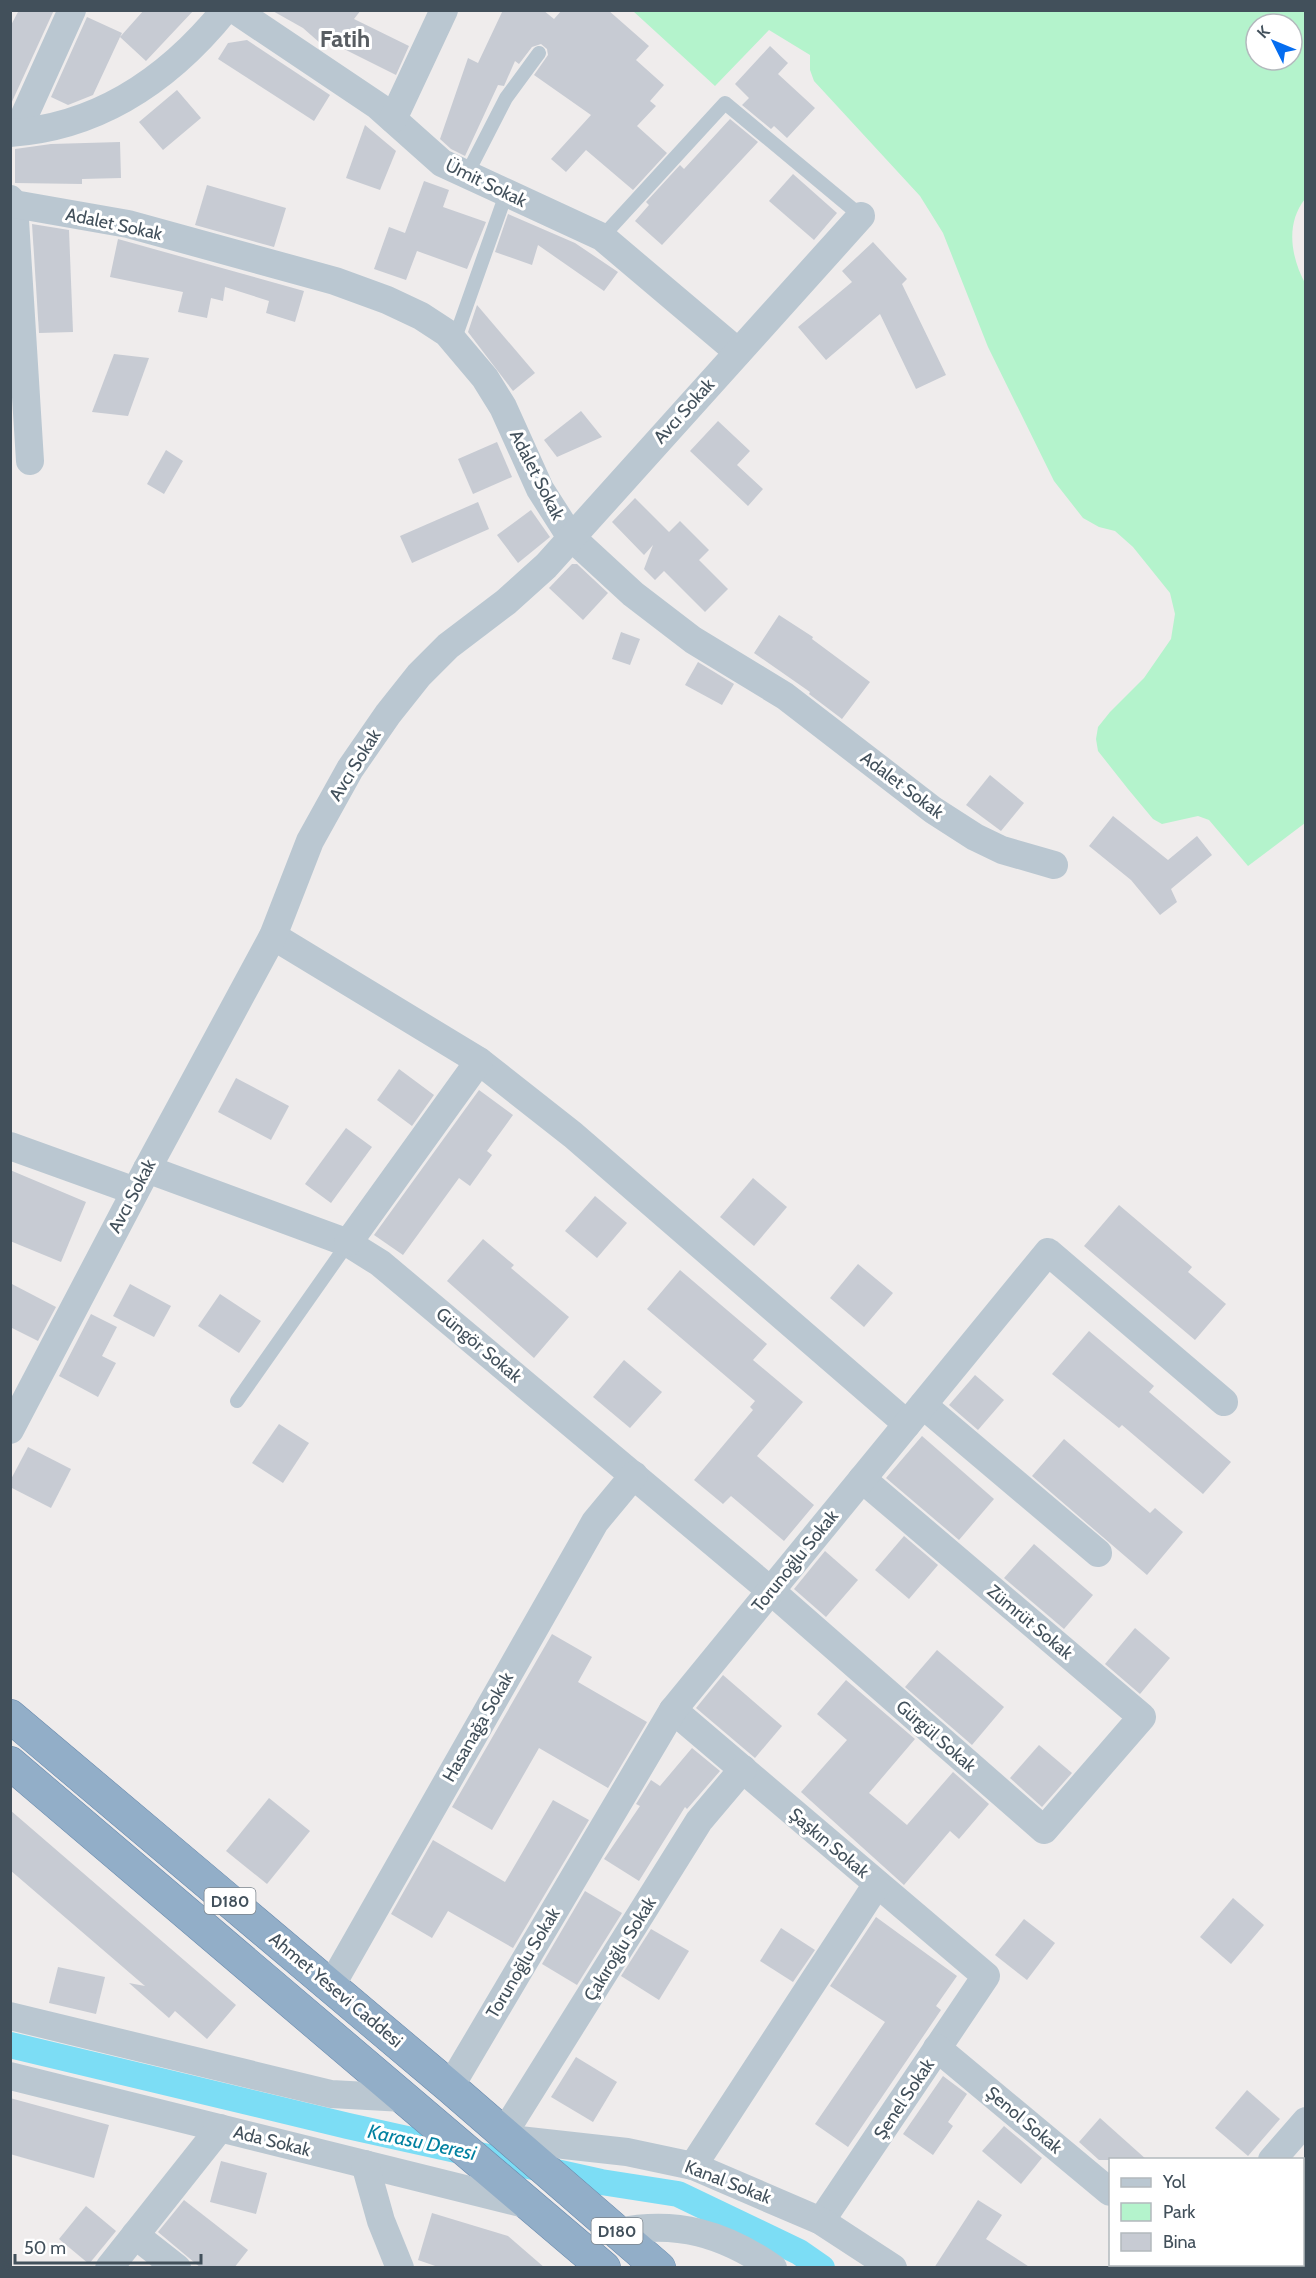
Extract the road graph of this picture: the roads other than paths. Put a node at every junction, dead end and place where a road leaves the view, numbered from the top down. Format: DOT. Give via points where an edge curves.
graph roads {
  1 [pos="72,10"];
  2 [pos="225,10"];
  3 [pos="235,10"];
  4 [pos="444,10"];
  5 [pos="539,53"];
  6 [pos="393,119"];
  7 [pos="14,133"];
  8 [pos="466,176"];
  9 [pos="506,194"];
  10 [pos="12,202"];
  11 [pos="861,216"];
  12 [pos="602,237"];
  13 [pos="454,341"];
  14 [pos="738,352"];
  15 [pos="30,461"];
  16 [pos="570,537"];
  17 [pos="1054,866"];
  18 [pos="273,936"];
  19 [pos="479,1061"];
  20 [pos="10,1146"];
  21 [pos="141,1180"];
  22 [pos="348,1243"];
  23 [pos="237,1401"];
  24 [pos="1224,1402"];
  25 [pos="915,1414"];
  26 [pos="10,1430"];
  27 [pos="634,1475"];
  28 [pos="862,1479"];
  29 [pos="1098,1553"];
  30 [pos="771,1591"];
  31 [pos="673,1710"];
  32 [pos="10,1716"];
  33 [pos="10,1763"];
  34 [pos="743,1769"];
  35 [pos="1094,1773"];
  36 [pos="877,1884"];
  37 [pos="986,1976"];
  38 [pos="331,1986"];
  39 [pos="10,2016"];
  40 [pos="937,2048"];
  41 [pos="10,2076"];
  42 [pos="450,2087"];
  43 [pos="404,2098"];
  44 [pos="1305,2121"];
  45 [pos="220,2128"];
  46 [pos="507,2136"];
  47 [pos="1274,2158"];
  48 [pos="365,2164"];
  49 [pos="693,2166"];
  50 [pos="1109,2191"];
  51 [pos="532,2206"];
  52 [pos="821,2221"];
  53 [pos="618,2232"];
  54 [pos="135,2235"];
  55 [pos="109,2268"];
  56 [pos="177,2268"];
  57 [pos="400,2268"];
  58 [pos="604,2268"];
  59 [pos="658,2268"];
  60 [pos="773,2268"];
  61 [pos="893,2268"];
  1 -- 7 [label="street"];
  2 -- 7 [label="street" via="202,38 133,95 100,113 65,125"];
  3 -- 6 [label="street, Ümit Sokak" via="345,82"];
  4 -- 6 [label="street"];
  5 -- 8 [label="lane" via="506,98"];
  6 -- 8 [label="street, Ümit Sokak" via="442,163"];
  8 -- 9 [label="street, Ümit Sokak"];
  9 -- 12 [label="street, Ümit Sokak"];
  9 -- 13 [label="lane"];
  10 -- 13 [label="street, Adalet Sokak" via="128,224 335,281 421,316"];
  10 -- 15 [label="street"];
  11 -- 12 [label="lane" via="725,103"];
  11 -- 14 [label="street, Avcı Sokak"];
  12 -- 14 [label="street, Ümit Sokak"];
  13 -- 16 [label="street, Adalet Sokak" via="503,407 540,489"];
  14 -- 16 [label="street, Avcı Sokak"];
  16 -- 17 [label="street, Adalet Sokak" via="633,594 693,640 785,696 933,810 1002,850"];
  16 -- 18 [label="street, Avcı Sokak" via="546,566 506,602 448,646 388,714 350,769 310,841"];
  18 -- 19 [label="street"];
  18 -- 21 [label="street, Avcı Sokak"];
  19 -- 22 [label="street"];
  19 -- 25 [label="street"];
  20 -- 21 [label="street, Güngör Sokak"];
  21 -- 22 [label="street, Güngör Sokak"];
  21 -- 26 [label="street, Avcı Sokak"];
  22 -- 23 [label="lane"];
  22 -- 27 [label="street, Güngör Sokak" via="380,1263"];
  24 -- 25 [label="street, Torunoğlu Sokak" via="1048,1252"];
  25 -- 28 [label="street, Torunoğlu Sokak"];
  25 -- 29 [label="street"];
  27 -- 30 [label="street, Güngör Sokak"];
  27 -- 38 [label="street, Hasanağa Sokak" via="595,1522"];
  28 -- 30 [label="street, Torunoğlu Sokak"];
  28 -- 35 [label="street, Zümrüt Sokak" via="1142,1718"];
  30 -- 31 [label="street, Torunoğlu Sokak"];
  30 -- 35 [label="street, Gürgül Sokak" via="1044,1830"];
  31 -- 34 [label="street, Şaşkın Sokak"];
  31 -- 42 [label="street, Torunoğlu Sokak"];
  32 -- 38 [label="highway, Ahmet Yesevi Caddesi / D180"];
  33 -- 43 [label="highway, Ahmet Yesevi Caddesi / D180"];
  34 -- 36 [label="street, Şaşkın Sokak"];
  34 -- 46 [label="street, Çakıroğlu Sokak" via="699,1821"];
  36 -- 37 [label="street, Şaşkın Sokak"];
  36 -- 49 [label="street"];
  37 -- 40 [label="street, Şenel Sokak"];
  38 -- 42 [label="highway, Ahmet Yesevi Caddesi / D180"];
  39 -- 43 [label="street" via="331,2094"];
  40 -- 50 [label="street, Şenol Sokak"];
  40 -- 52 [label="street, Şenel Sokak"];
  41 -- 45 [label="street, Ada Sokak"];
  42 -- 46 [label="highway, Ahmet Yesevi Caddesi / D180"];
  43 -- 51 [label="highway, Ahmet Yesevi Caddesi / D180"];
  44 -- 47 [label="street"];
  45 -- 48 [label="street, Ada Sokak"];
  45 -- 54 [label="street"];
  46 -- 49 [label="street, Kanal Sokak" via="627,2152"];
  46 -- 53 [label="highway, Ahmet Yesevi Caddesi / D180"];
  48 -- 51 [label="street, Ada Sokak"];
  48 -- 57 [label="street" via="381,2221"];
  49 -- 52 [label="street, Kanal Sokak"];
  51 -- 58 [label="highway, Ahmet Yesevi Caddesi / D180"];
  52 -- 61 [label="street, Kanal Sokak"];
  53 -- 59 [label="highway, Ahmet Yesevi Caddesi / D180"];
  53 -- 60 [label="street" via="655,2226 693,2230"];
  54 -- 55 [label="street"];
  54 -- 56 [label="street"];
}
